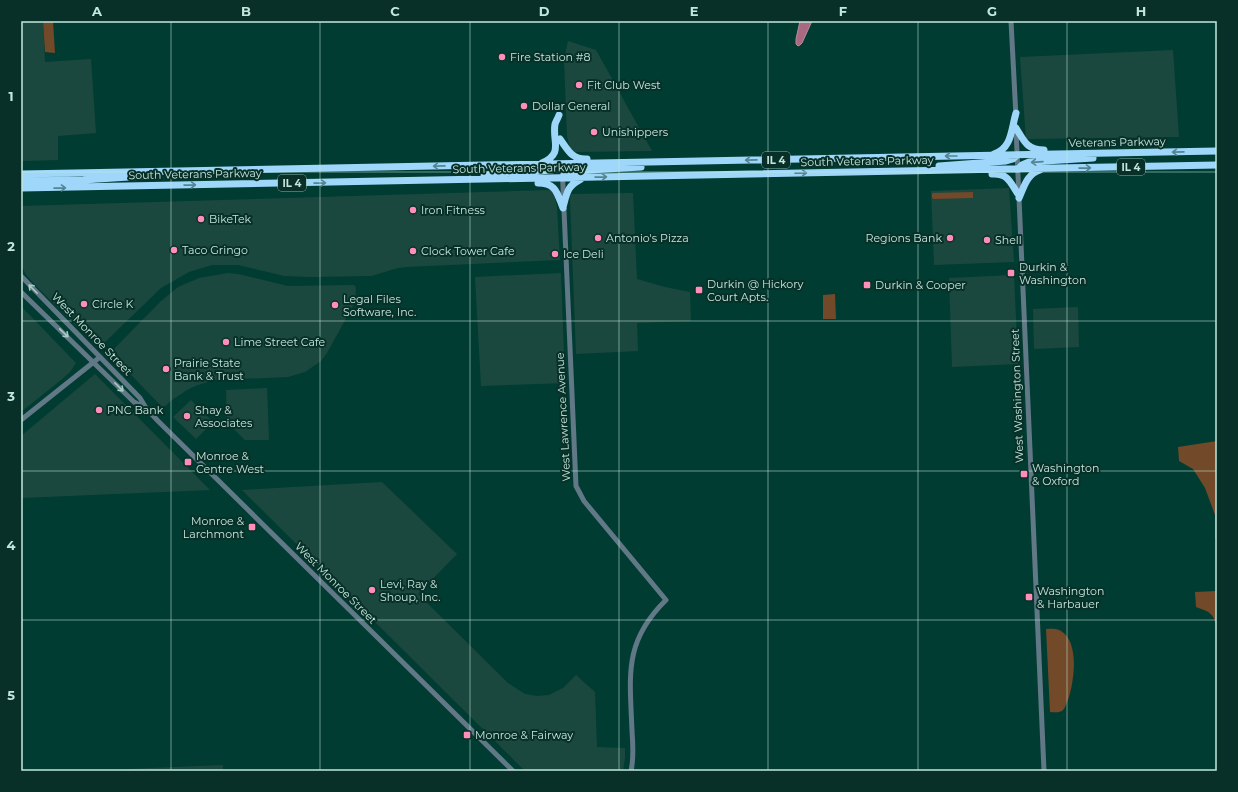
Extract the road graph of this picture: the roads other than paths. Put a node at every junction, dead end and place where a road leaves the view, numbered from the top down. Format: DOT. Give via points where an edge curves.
graph roads {
  1 [pos="1011,21"];
  2 [pos="1016,113"];
  3 [pos="559,115"];
  4 [pos="1016,128"];
  5 [pos="560,139"];
  6 [pos="1217,151"];
  7 [pos="1092,153"];
  8 [pos="1131,153"];
  9 [pos="990,155"];
  10 [pos="1017,155"];
  11 [pos="684,161"];
  12 [pos="640,162"];
  13 [pos="539,164"];
  14 [pos="562,164"];
  15 [pos="1217,165"];
  16 [pos="1046,168"];
  17 [pos="1018,169"];
  18 [pos="21,170"];
  19 [pos="170,171"];
  20 [pos="936,171"];
  21 [pos="151,172"];
  22 [pos="883,172"];
  23 [pos="21,174"];
  24 [pos="562,178"];
  25 [pos="584,178"];
  26 [pos="476,180"];
  27 [pos="21,181"];
  28 [pos="434,181"];
  29 [pos="21,188"];
  30 [pos="1019,196"];
  31 [pos="563,208"];
  32 [pos="21,276"];
  33 [pos="21,292"];
  34 [pos="100,357"];
  35 [pos="94,362"];
  36 [pos="146,408"];
  37 [pos="21,420"];
  38 [pos="513,771"];
  39 [pos="632,771"];
  40 [pos="1044,771"];
  1 -- 2 [label="street, West Washington Street"];
  2 -- 4 [label="street, West Washington Street"];
  2 -- 9 [label="highway" via="1007,146"];
  3 -- 13 [label="highway" via="555,123 555,153 550,160"];
  4 -- 7 [label="highway" via="1024,142 1033,149 1080,150"];
  4 -- 10 [label="street, West Washington Street"];
  5 -- 12 [label="highway" via="571,154 580,159 633,158"];
  6 -- 8 [label="highway, Veterans Parkway / IL 4, one-way"];
  7 -- 8 [label="highway, Veterans Parkway / IL 4"];
  7 -- 10 [label="highway, Veterans Parkway / IL 4"];
  8 -- 17 [label="highway, one-way" via="1029,162"];
  9 -- 10 [label="highway, South Veterans Parkway / IL 4"];
  9 -- 11 [label="highway, South Veterans Parkway / IL 4, one-way"];
  10 -- 17 [label="street, West Washington Street"];
  10 -- 22 [label="highway" via="1006,161"];
  11 -- 12 [label="highway, South Veterans Parkway / IL 4"];
  11 -- 24 [label="highway" via="666,165 572,171"];
  12 -- 14 [label="highway, South Veterans Parkway / IL 4"];
  13 -- 14 [label="highway, South Veterans Parkway / IL 4"];
  13 -- 19 [label="highway, South Veterans Parkway / IL 4, one-way"];
  14 -- 24 [label="street, West Lawrence Avenue"];
  14 -- 28 [label="highway" via="552,170 448,177"];
  16 -- 15 [label="highway, IL 4, one-way"];
  16 -- 17 [label="highway, IL 4"];
  16 -- 30 [label="highway" via="1028,177"];
  17 -- 20 [label="highway, South Veterans Parkway / IL 4"];
  17 -- 30 [label="street, West Washington Street"];
  18 -- 21 [label="highway" via="135,168"];
  19 -- 21 [label="highway, South Veterans Parkway / IL 4"];
  19 -- 27 [label="highway" via="114,178"];
  20 -- 22 [label="highway, South Veterans Parkway / IL 4"];
  20 -- 30 [label="highway" via="952,174 1001,174 1007,177"];
  21 -- 23 [label="highway, South Veterans Parkway / IL 4"];
  25 -- 22 [label="highway, South Veterans Parkway / IL 4, one-way"];
  24 -- 25 [label="highway, South Veterans Parkway / IL 4"];
  24 -- 26 [label="highway, South Veterans Parkway / IL 4"];
  24 -- 31 [label="street, West Lawrence Avenue"];
  25 -- 31 [label="highway" via="569,187"];
  26 -- 28 [label="highway, South Veterans Parkway / IL 4"];
  26 -- 31 [label="highway" via="484,183 545,183 554,188"];
  29 -- 28 [label="highway, South Veterans Parkway / IL 4, one-way"];
  30 -- 40 [label="street, West Washington Street"];
  31 -- 39 [label="street, West Lawrence Avenue" via="576,486 584,501 666,600 641,632 631,662"];
  34 -- 32 [label="street, West Monroe Street, one-way"];
  33 -- 35 [label="street, West Monroe Street, one-way"];
  34 -- 35 [label="street"];
  34 -- 36 [label="street, West Monroe Street" via="140,398"];
  35 -- 36 [label="street, West Monroe Street, one-way" via="134,402"];
  35 -- 37 [label="street"];
  36 -- 38 [label="street, West Monroe Street"];
}
